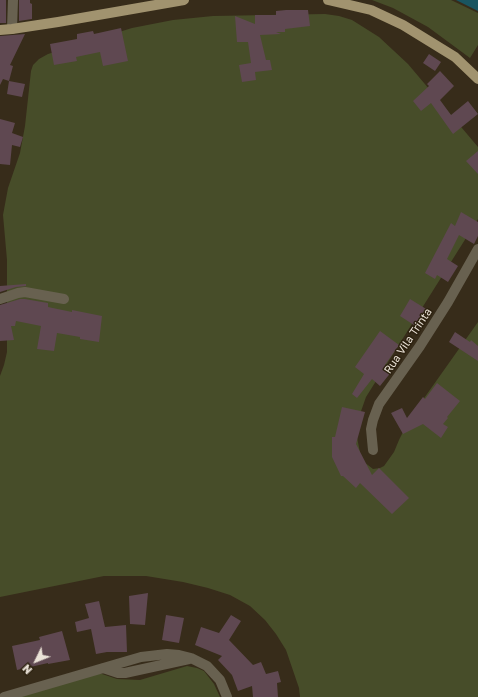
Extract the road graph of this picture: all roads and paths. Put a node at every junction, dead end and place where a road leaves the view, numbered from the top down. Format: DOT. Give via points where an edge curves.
graph roads {
  1 [pos="13,0"];
  2 [pos="184,0"];
  3 [pos="328,0"];
  4 [pos="12,29"];
  5 [pos="0,30"];
  6 [pos="478,79"];
  7 [pos="478,249"];
  8 [pos="0,299"];
  9 [pos="64,299"];
  10 [pos="373,450"];
  11 [pos="4,697"];
  12 [pos="227,697"];
  1 -- 4 [label="street"];
  2 -- 4 [label="main road"];
  3 -- 6 [label="main road" via="371,10 403,25 455,57"];
  4 -- 5 [label="main road"];
  7 -- 10 [label="street, Rua Vila Trinta" via="420,346 379,404 371,429"];
  8 -- 9 [label="street" via="25,292"];
  11 -- 12 [label="street" via="158,654 179,655 207,666 220,680"];
}
